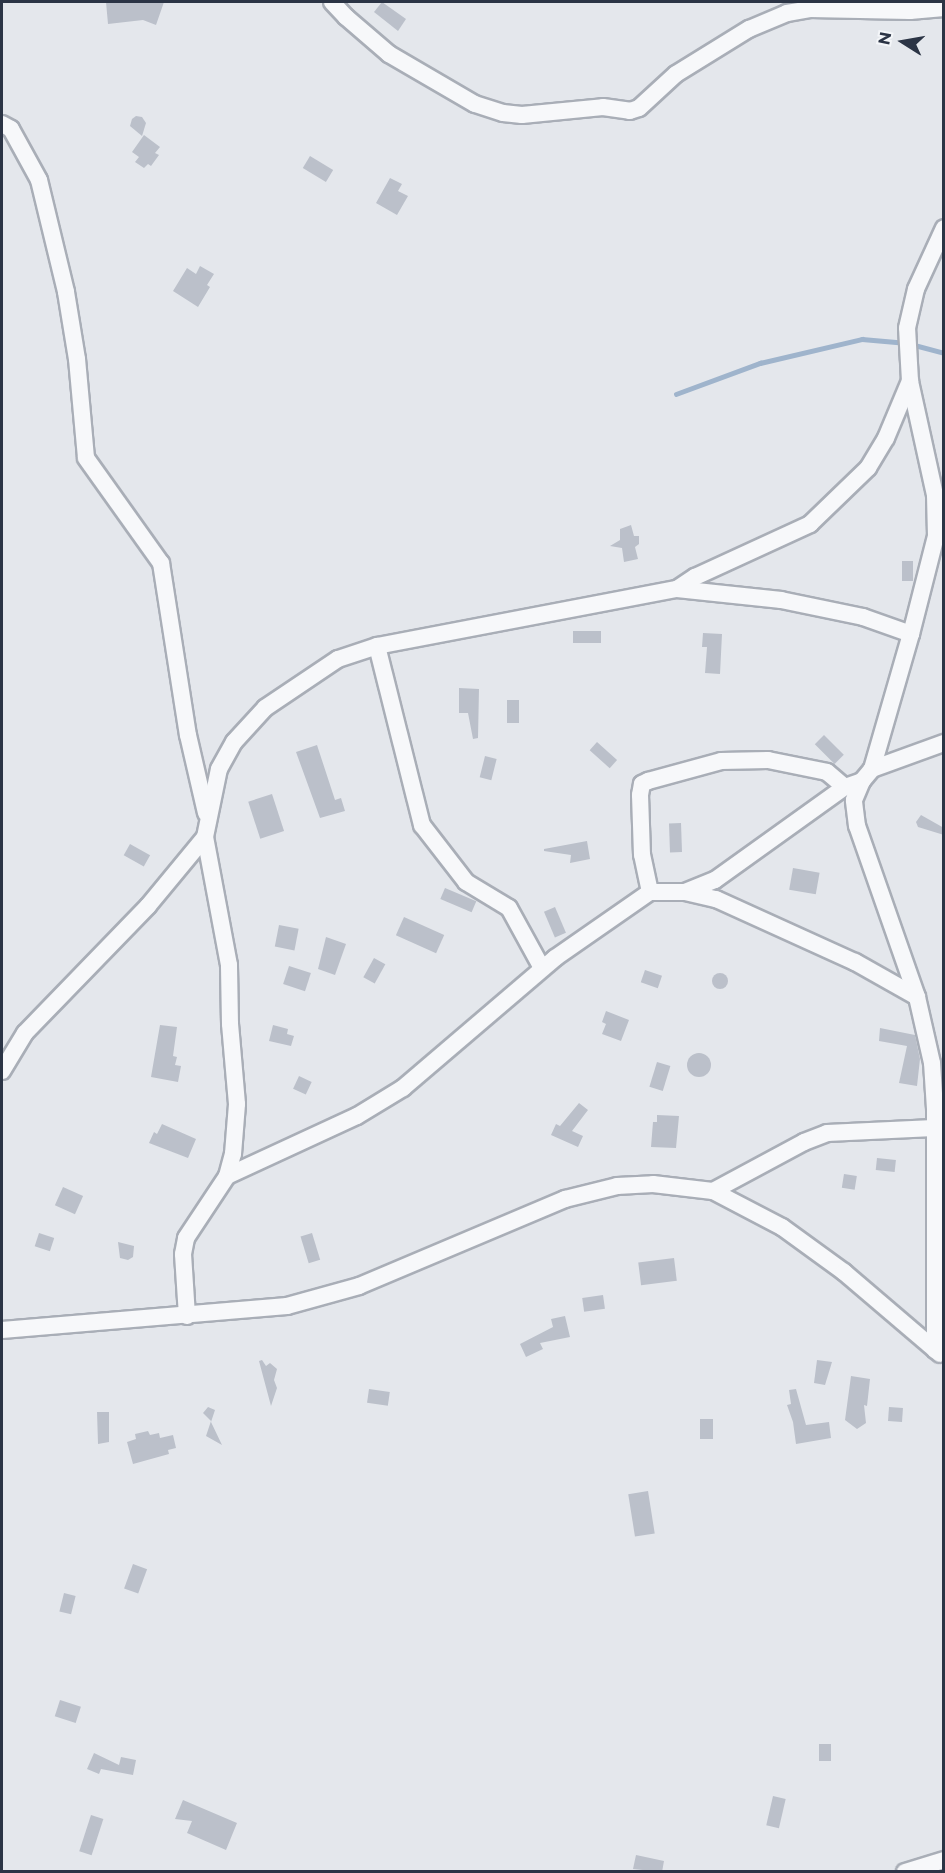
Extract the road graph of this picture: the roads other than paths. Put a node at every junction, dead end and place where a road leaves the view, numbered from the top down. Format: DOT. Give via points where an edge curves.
graph roads {
  1 [pos="332,2"];
  2 [pos="810,5"];
  3 [pos="944,8"];
  4 [pos="2,124"];
  5 [pos="944,228"];
  6 [pos="910,381"];
  7 [pos="677,589"];
  8 [pos="911,634"];
  9 [pos="377,646"];
  10 [pos="940,747"];
  11 [pos="867,775"];
  12 [pos="845,787"];
  13 [pos="208,820"];
  14 [pos="205,837"];
  15 [pos="650,892"];
  16 [pos="685,892"];
  17 [pos="542,968"];
  18 [pos="917,997"];
  19 [pos="2,1071"];
  20 [pos="934,1128"];
  21 [pos="227,1176"];
  22 [pos="713,1191"];
  23 [pos="187,1316"];
  24 [pos="2,1330"];
  25 [pos="939,1354"];
  26 [pos="944,1860"];
  27 [pos="905,1872"];
  1 -- 2 [label="street" via="389,54 475,104 522,115 603,106 630,111 639,108 676,75 749,29"];
  2 -- 3 [label="street" via="909,11"];
  4 -- 13 [label="street" via="11,129 39,180 74,337 86,458 161,563 188,735"];
  5 -- 6 [label="street" via="916,289 907,328"];
  6 -- 7 [label="street" via="886,438 868,468 823,513 810,524"];
  6 -- 8 [label="street" via="935,495 936,536"];
  7 -- 8 [label="street" via="781,600 863,617"];
  7 -- 9 [label="street"];
  8 -- 11 [label="street"];
  9 -- 13 [label="street" via="338,660 265,708 234,742 219,769"];
  9 -- 17 [label="street" via="422,825 466,882 509,908"];
  10 -- 11 [label="street" via="902,756"];
  11 -- 12 [label="street"];
  11 -- 18 [label="street" via="854,800 857,826"];
  12 -- 15 [label="street" via="827,772 768,760 721,761 642,784 642,855"];
  12 -- 16 [label="street" via="715,880"];
  13 -- 14 [label="street"];
  14 -- 19 [label="street" via="148,906 25,1033"];
  14 -- 21 [label="street" via="230,965 237,1104"];
  15 -- 16 [label="street"];
  15 -- 17 [label="street"];
  16 -- 18 [label="street" via="716,899 855,962"];
  17 -- 21 [label="street" via="403,1088 357,1116"];
  18 -- 20 [label="street" via="932,1063"];
  20 -- 22 [label="street" via="827,1133"];
  20 -- 25 [label="street"];
  21 -- 23 [label="street" via="186,1238 183,1254"];
  22 -- 23 [label="street" via="653,1184 586,1192 325,1297 287,1306"];
  22 -- 25 [label="street" via="745,1206 844,1272"];
  23 -- 24 [label="street"];
  26 -- 27 [label="street"];
}
